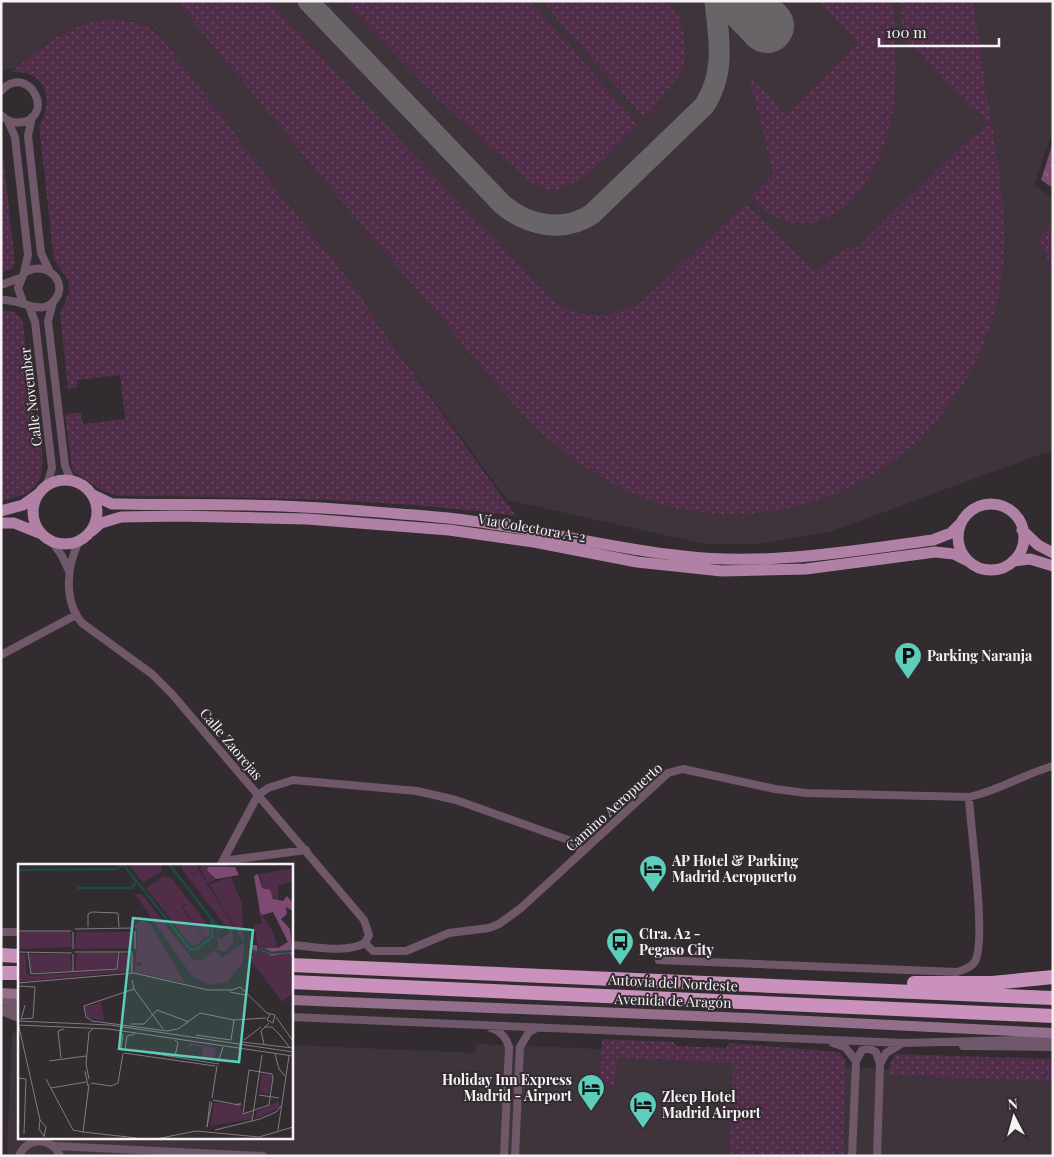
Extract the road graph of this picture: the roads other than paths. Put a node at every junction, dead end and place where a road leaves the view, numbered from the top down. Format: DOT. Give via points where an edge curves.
graph roads {
  1 [pos="2,89"];
  2 [pos="3,117"];
  3 [pos="32,117"];
  4 [pos="49,270"];
  5 [pos="22,276"];
  6 [pos="1,285"];
  7 [pos="1,300"];
  8 [pos="53,302"];
  9 [pos="26,304"];
  10 [pos="71,480"];
  11 [pos="47,485"];
  12 [pos="93,495"];
  13 [pos="37,496"];
  14 [pos="1,511"];
  15 [pos="1,523"];
  16 [pos="961,523"];
  17 [pos="1022,530"];
  18 [pos="92,531"];
  19 [pos="39,533"];
  20 [pos="53,542"];
  21 [pos="80,542"];
  22 [pos="1053,553"];
  23 [pos="968,561"];
  24 [pos="1013,561"];
  25 [pos="1053,566"];
  26 [pos="69,571"];
  27 [pos="76,615"];
  28 [pos="1,655"];
  29 [pos="1053,766"];
  30 [pos="258,795"];
  31 [pos="969,798"];
  32 [pos="306,850"];
  33 [pos="582,852"];
  34 [pos="221,863"];
  35 [pos="1,932"];
  36 [pos="18,932"];
  37 [pos="365,943"];
  38 [pos="292,945"];
  39 [pos="1,955"];
  40 [pos="18,956"];
  41 [pos="659,960"];
  42 [pos="292,965"];
  43 [pos="1,973"];
  44 [pos="18,973"];
  45 [pos="1053,973"];
  46 [pos="1053,977"];
  47 [pos="292,982"];
  48 [pos="992,982"];
  49 [pos="749,985"];
  50 [pos="1,993"];
  51 [pos="18,994"];
  52 [pos="1053,998"];
  53 [pos="292,1000"];
  54 [pos="1,1002"];
  55 [pos="18,1002"];
  56 [pos="18,1009"];
  57 [pos="1,1010"];
  58 [pos="1053,1016"];
  59 [pos="292,1017"];
  60 [pos="18,1018"];
  61 [pos="482,1025"];
  62 [pos="538,1028"];
  63 [pos="1053,1033"];
  64 [pos="1053,1039"];
  65 [pos="824,1040"];
  66 [pos="903,1043"];
  67 [pos="938,1044"];
  68 [pos="1053,1047"];
  69 [pos="856,1062"];
  70 [pos="880,1064"];
  71 [pos="53,1143"];
  72 [pos="21,1152"];
  73 [pos="60,1156"];
  74 [pos="263,1156"];
  75 [pos="504,1156"];
  76 [pos="515,1156"];
  77 [pos="852,1156"];
  78 [pos="877,1156"];
  1 -- 3 [label="street" via="16,82 29,86 38,104"];
  2 -- 3 [label="street" via="21,123"];
  2 -- 5 [label="street" via="15,137 28,255"];
  3 -- 4 [label="street" via="28,136 41,253"];
  4 -- 5 [label="street" via="36,268"];
  4 -- 8 [label="street" via="58,285"];
  5 -- 6 [label="street"];
  5 -- 9 [label="street" via="18,288"];
  7 -- 9 [label="street"];
  8 -- 9 [label="street" via="42,308"];
  8 -- 10 [label="street, Calle November" via="48,321 65,466"];
  9 -- 11 [label="street, Calle November" via="35,322 52,468"];
  10 -- 11 [label="main road"];
  10 -- 12 [label="main road"];
  11 -- 13 [label="main road"];
  12 -- 16 [label="main road, Vía Colectora A-2" via="112,504 308,507 450,518 640,550 722,559 805,557 932,540 951,532"];
  12 -- 18 [label="main road" via="98,513"];
  13 -- 14 [label="main road" via="18,507"];
  13 -- 19 [label="main road" via="32,510"];
  15 -- 19 [label="main road" via="14,523"];
  16 -- 17 [label="main road" via="974,509 996,505 1016,516"];
  16 -- 23 [label="main road" via="959,545"];
  17 -- 22 [label="main road" via="1038,545"];
  17 -- 24 [label="main road" via="1021,550"];
  18 -- 21 [label="main road"];
  18 -- 23 [label="main road, Vía Colectora A-2" via="101,523 121,516 307,519 449,530 637,562 722,571 806,569 935,552 954,554"];
  19 -- 20 [label="main road"];
  20 -- 21 [label="main road" via="62,545"];
  20 -- 26 [label="street"];
  21 -- 26 [label="street"];
  23 -- 24 [label="main road" via="987,570 1001,568"];
  24 -- 25 [label="main road" via="1030,559"];
  26 -- 27 [label="street" via="72,606"];
  27 -- 28 [label="street"];
  27 -- 30 [label="street, Calle Zaorejas" via="162,683"];
  29 -- 31 [label="street, Camino Aeropuerto"];
  30 -- 32 [label="street, Calle Zaorejas"];
  30 -- 33 [label="street" via="293,780 416,791 456,800 571,841"];
  30 -- 34 [label="street"];
  31 -- 33 [label="street, Camino Aeropuerto" via="788,792 695,771 674,770"];
  31 -- 41 [label="street" via="979,926 978,952 974,963 966,969 957,972"];
  32 -- 34 [label="street"];
  32 -- 37 [label="street, Calle Zaorejas" via="364,920 369,935"];
  33 -- 37 [label="street, Camino Aeropuerto" via="499,924 449,933 406,950 373,951"];
  35 -- 36 [label="street"];
  37 -- 38 [label="street" via="346,948"];
  39 -- 40 [label="highway"];
  42 -- 49 [label="highway, Autovía del Nordeste"];
  43 -- 44 [label="highway"];
  45 -- 48 [label="highway"];
  46 -- 48 [label="highway"];
  47 -- 58 [label="highway, Autovía del Nordeste"];
  48 -- 49 [label="highway"];
  49 -- 52 [label="highway, Autovía del Nordeste"];
  50 -- 51 [label="street"];
  53 -- 63 [label="street, Avenida de Aragón"];
  54 -- 55 [label="street"];
  56 -- 57 [label="street"];
  57 -- 60 [label="street"];
  59 -- 61 [label="street"];
  61 -- 62 [label="street"];
  61 -- 75 [label="street" via="497,1030 506,1038 509,1047"];
  62 -- 65 [label="street"];
  62 -- 76 [label="street" via="529,1032 520,1047"];
  64 -- 67 [label="street"];
  65 -- 66 [label="street"];
  65 -- 69 [label="street" via="845,1047"];
  66 -- 67 [label="street"];
  66 -- 70 [label="street" via="886,1053"];
  67 -- 68 [label="street"];
  69 -- 70 [label="street" via="862,1050 868,1048 876,1052"];
  69 -- 77 [label="street"];
  70 -- 78 [label="street"];
  71 -- 72 [label="street" via="34,1141"];
  71 -- 73 [label="street"];
  71 -- 74 [label="street"];
}
